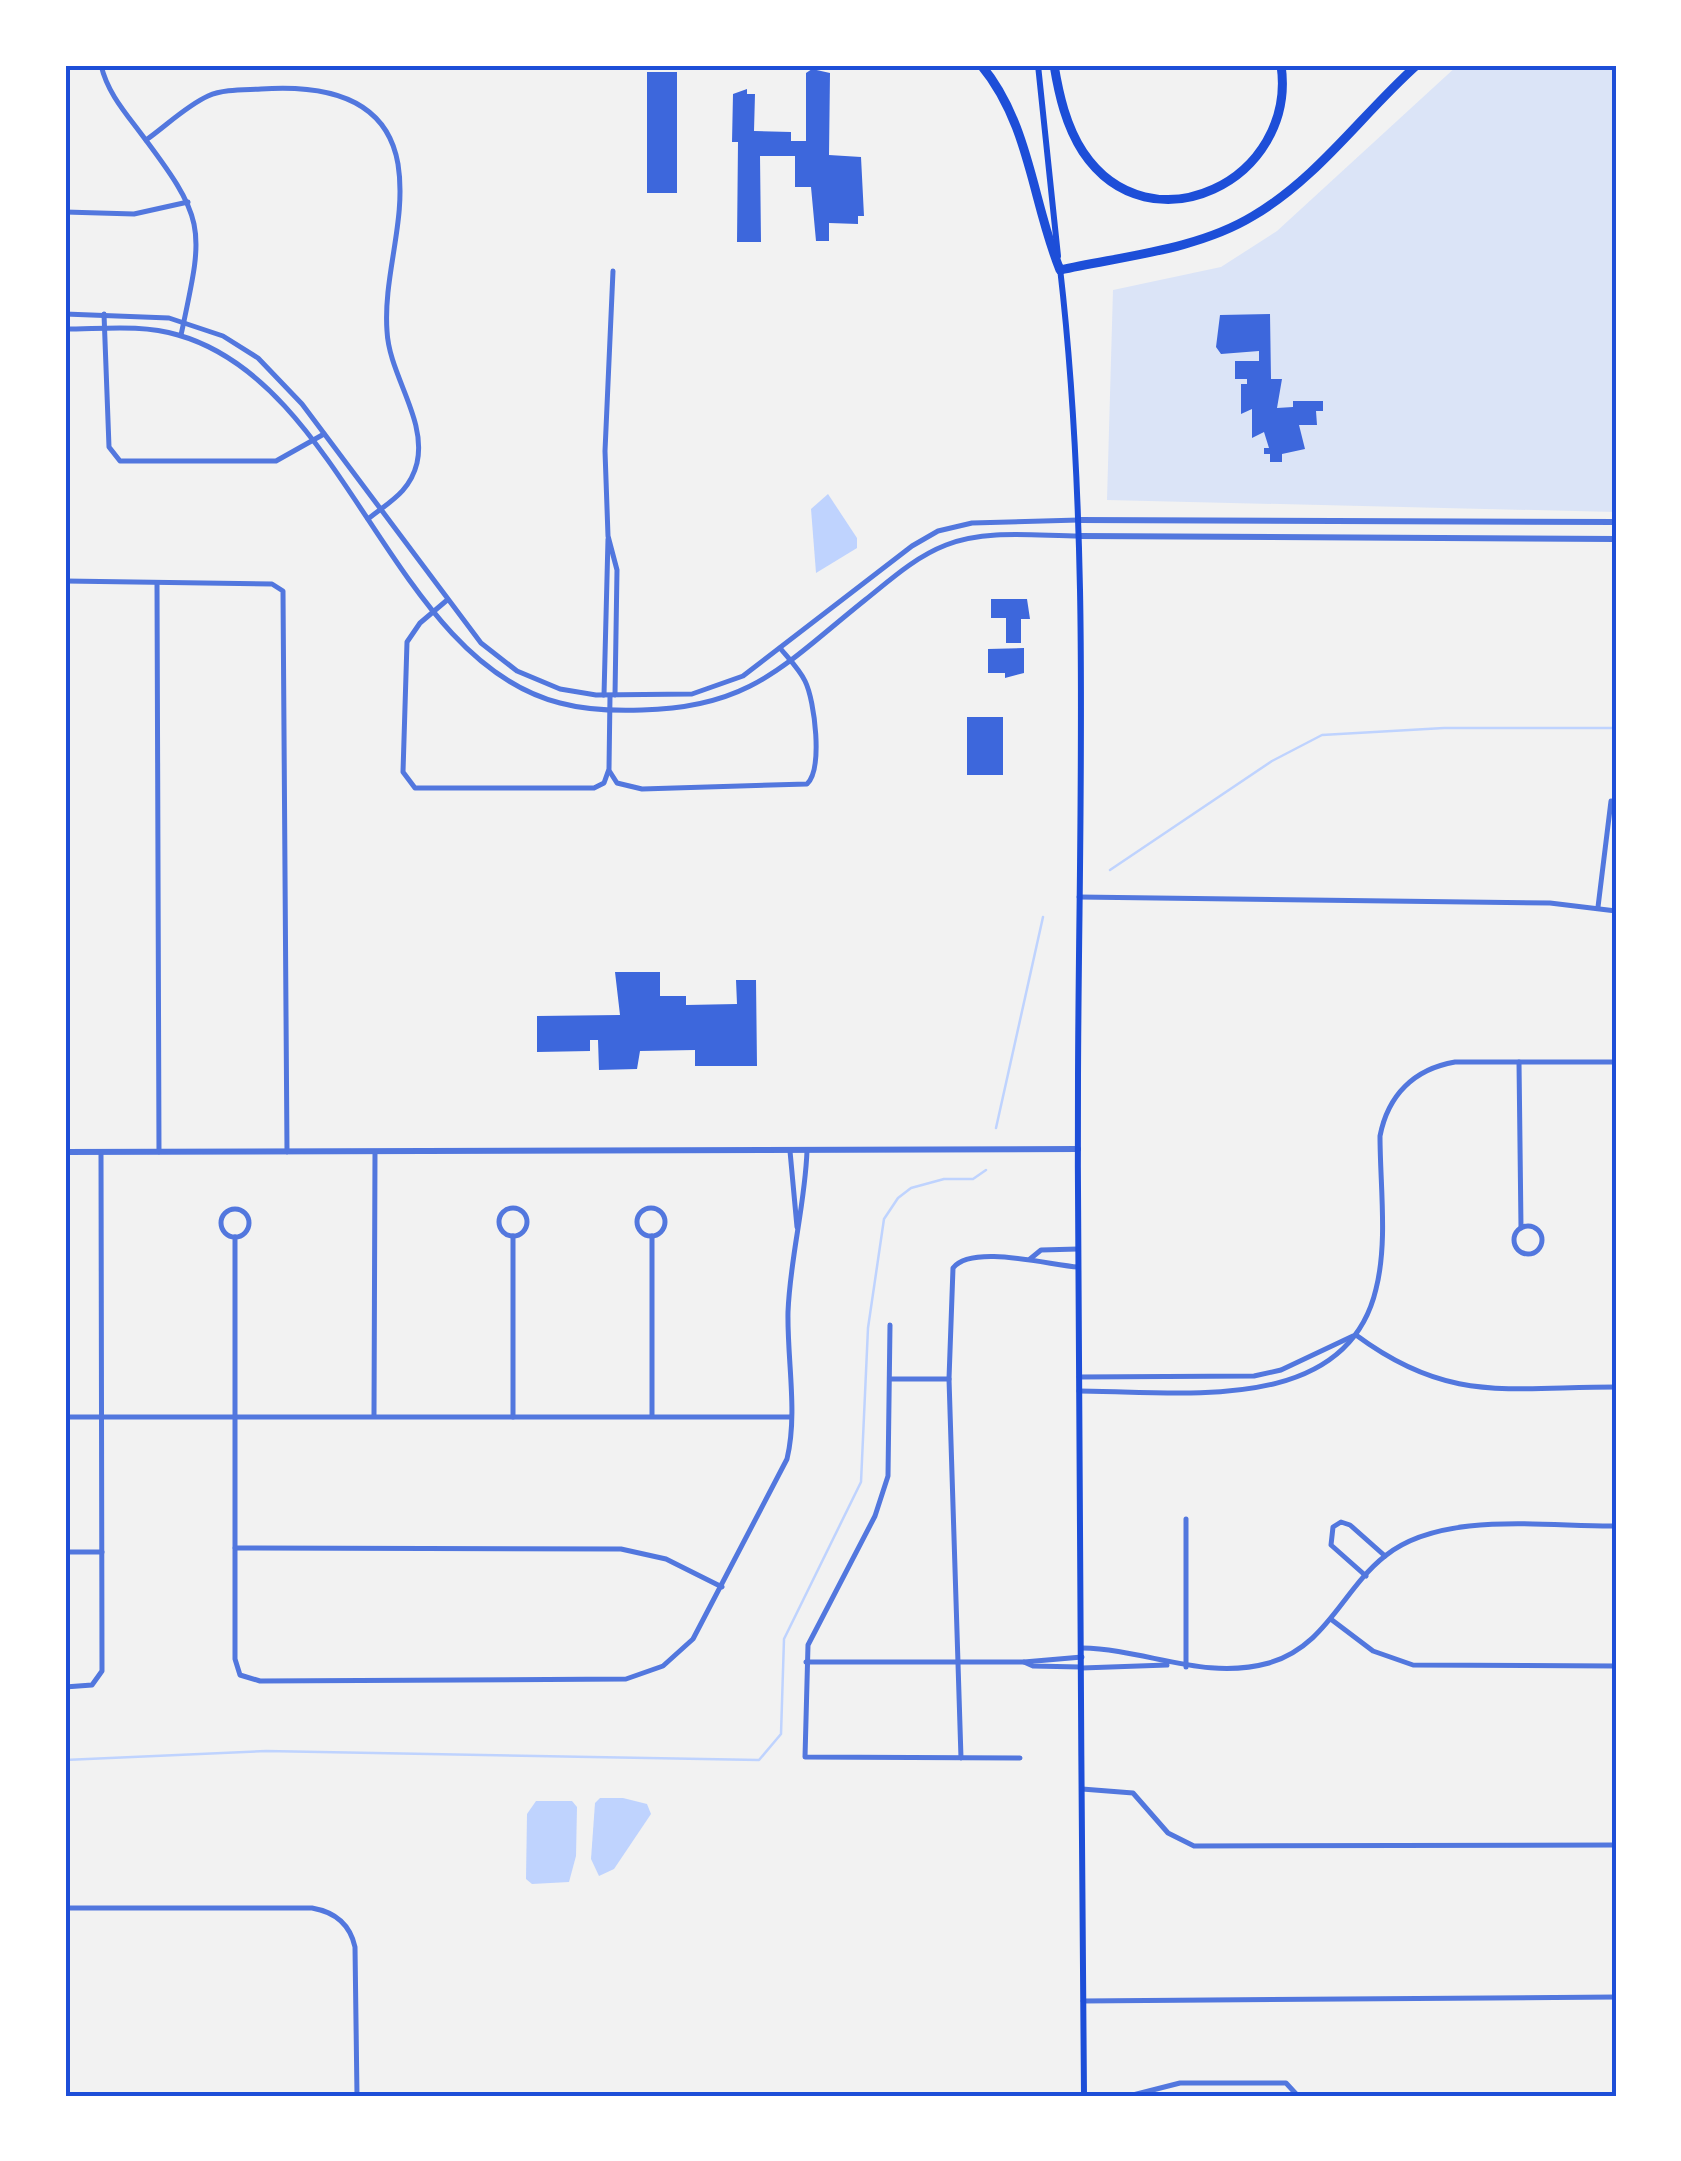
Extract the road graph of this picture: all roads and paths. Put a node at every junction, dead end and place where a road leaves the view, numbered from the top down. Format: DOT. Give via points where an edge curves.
graph roads {
  1 [pos="101,65"];
  2 [pos="982,65"];
  3 [pos="1038,65"];
  4 [pos="1054,65"];
  5 [pos="1281,65"];
  6 [pos="1418,65"];
  7 [pos="146,140"];
  8 [pos="188,202"];
  9 [pos="65,212"];
  10 [pos="1060,270"];
  11 [pos="613,272"];
  12 [pos="65,314"];
  13 [pos="104,314"];
  14 [pos="184,322"];
  15 [pos="65,329"];
  16 [pos="104,329"];
  17 [pos="181,335"];
  18 [pos="324,434"];
  19 [pos="312,443"];
  20 [pos="379,510"];
  21 [pos="368,519"];
  22 [pos="1080,520"];
  23 [pos="1152,520"];
  24 [pos="1204,520"];
  25 [pos="1353,520"];
  26 [pos="972,522"];
  27 [pos="1587,522"];
  28 [pos="1616,522"];
  29 [pos="608,536"];
  30 [pos="1080,536"];
  31 [pos="1205,536"];
  32 [pos="974,537"];
  33 [pos="1153,537"];
  34 [pos="1353,538"];
  35 [pos="1586,538"];
  36 [pos="1616,539"];
  37 [pos="893,561"];
  38 [pos="901,572"];
  39 [pos="65,581"];
  40 [pos="157,583"];
  41 [pos="446,601"];
  42 [pos="435,610"];
  43 [pos="780,648"];
  44 [pos="790,660"];
  45 [pos="609,695"];
  46 [pos="610,710"];
  47 [pos="609,769"];
  48 [pos="1612,802"];
  49 [pos="1079,897"];
  50 [pos="1598,908"];
  51 [pos="1616,910"];
  52 [pos="1519,1062"];
  53 [pos="1616,1062"];
  54 [pos="1078,1149"];
  55 [pos="790,1151"];
  56 [pos="807,1151"];
  57 [pos="65,1152"];
  58 [pos="101,1152"];
  59 [pos="159,1152"];
  60 [pos="286,1152"];
  61 [pos="374,1152"];
  62 [pos="1522,1228"];
  63 [pos="798,1230"];
  64 [pos="513,1236"];
  65 [pos="652,1236"];
  66 [pos="235,1237"];
  67 [pos="1078,1249"];
  68 [pos="1030,1258"];
  69 [pos="1078,1266"];
  70 [pos="890,1325"];
  71 [pos="1356,1335"];
  72 [pos="1206,1376"];
  73 [pos="950,1378"];
  74 [pos="1079,1378"];
  75 [pos="890,1379"];
  76 [pos="1616,1387"];
  77 [pos="1206,1389"];
  78 [pos="1079,1391"];
  79 [pos="374,1416"];
  80 [pos="513,1416"];
  81 [pos="652,1416"];
  82 [pos="65,1417"];
  83 [pos="100,1417"];
  84 [pos="234,1417"];
  85 [pos="790,1417"];
  86 [pos="1186,1519"];
  87 [pos="1616,1526"];
  88 [pos="235,1548"];
  89 [pos="65,1552"];
  90 [pos="102,1552"];
  91 [pos="1384,1556"];
  92 [pos="1366,1576"];
  93 [pos="722,1586"];
  94 [pos="1332,1620"];
  95 [pos="1082,1652"];
  96 [pos="960,1661"];
  97 [pos="806,1662"];
  98 [pos="1024,1662"];
  99 [pos="1170,1665"];
  100 [pos="1616,1666"];
  101 [pos="1082,1667"];
  102 [pos="1186,1667"];
  103 [pos="65,1687"];
  104 [pos="961,1758"];
  105 [pos="1020,1758"];
  106 [pos="1082,1789"];
  107 [pos="1616,1846"];
  108 [pos="65,1908"];
  109 [pos="1616,1998"];
  110 [pos="1083,2001"];
  111 [pos="357,2096"];
  112 [pos="1084,2096"];
  113 [pos="1129,2096"];
  114 [pos="1298,2096"];
  1 -- 7 [label="street" via="114,98"];
  2 -- 10 [label="highway" via="1019,130 1041,224"];
  3 -- 10 [label="main road"];
  4 -- 5 [label="highway" via="1070,128 1094,164 1123,186 1172,198 1215,190 1259,157 1278,122"];
  6 -- 10 [label="highway" via="1298,183 1254,216 1194,240"];
  7 -- 8 [label="street"];
  7 -- 20 [label="street" via="215,94 306,88 350,98 380,124 398,162 387,337 418,457 406,488"];
  8 -- 9 [label="street" via="134,214"];
  8 -- 14 [label="street" via="199,256"];
  10 -- 22 [label="main road"];
  11 -- 29 [label="street"];
  12 -- 13 [label="street"];
  13 -- 14 [label="street"];
  13 -- 16 [label="street"];
  14 -- 17 [label="street"];
  14 -- 18 [label="street" via="258,358"];
  15 -- 16 [label="street"];
  16 -- 17 [label="street"];
  16 -- 19 [label="street" via="109,447 116,460 268,462"];
  17 -- 19 [label="street" via="244,367"];
  18 -- 19 [label="street"];
  18 -- 20 [label="street"];
  19 -- 21 [label="street"];
  20 -- 21 [label="street"];
  20 -- 41 [label="street"];
  21 -- 42 [label="street"];
  22 -- 23 [label="street"];
  22 -- 26 [label="street"];
  22 -- 30 [label="main road"];
  23 -- 24 [label="street"];
  23 -- 33 [label="street"];
  24 -- 25 [label="street"];
  24 -- 31 [label="street"];
  25 -- 27 [label="street"];
  25 -- 34 [label="street"];
  26 -- 32 [label="street"];
  26 -- 37 [label="street" via="928,536"];
  27 -- 28 [label="street"];
  27 -- 35 [label="street"];
  29 -- 45 [label="street"];
  29 -- 45 [label="street" via="616,570"];
  30 -- 32 [label="street"];
  30 -- 33 [label="street"];
  30 -- 49 [label="main road"];
  31 -- 33 [label="street"];
  31 -- 34 [label="street"];
  32 -- 38 [label="street" via="930,552"];
  34 -- 35 [label="street"];
  35 -- 36 [label="street"];
  37 -- 38 [label="street"];
  37 -- 43 [label="street"];
  38 -- 44 [label="street"];
  39 -- 40 [label="street"];
  40 -- 59 [label="street"];
  40 -- 60 [label="street" via="280,588 284,595"];
  41 -- 42 [label="street"];
  41 -- 45 [label="street" via="481,643 517,671 560,689"];
  42 -- 46 [label="street" via="470,652 509,682 559,703"];
  42 -- 47 [label="street" via="413,631 404,654 403,772 410,785 583,790 604,783"];
  43 -- 44 [label="street"];
  43 -- 45 [label="street" via="743,676 709,690"];
  44 -- 46 [label="street" via="713,704"];
  44 -- 47 [label="street" via="812,704 815,772 807,784 642,789 617,783"];
  45 -- 46 [label="street"];
  46 -- 47 [label="street"];
  48 -- 50 [label="street"];
  49 -- 50 [label="street"];
  49 -- 54 [label="main road"];
  50 -- 51 [label="street"];
  52 -- 53 [label="street"];
  52 -- 62 [label="street"];
  52 -- 71 [label="street" via="1442,1064 1418,1074 1386,1112 1378,1279"];
  54 -- 56 [label="street"];
  54 -- 67 [label="main road"];
  55 -- 56 [label="street"];
  55 -- 61 [label="street"];
  55 -- 63 [label="street"];
  56 -- 63 [label="street"];
  57 -- 58 [label="street"];
  58 -- 59 [label="street"];
  58 -- 83 [label="street"];
  59 -- 60 [label="street"];
  60 -- 61 [label="street"];
  61 -- 79 [label="street"];
  62 -- 62 [label="street" via="1517,1248 1536,1252 1541,1235"];
  63 -- 85 [label="street" via="788,1312"];
  64 -- 64 [label="street" via="499,1226 510,1208 527,1221"];
  64 -- 80 [label="street"];
  65 -- 65 [label="street" via="637,1221 642,1210 652,1208 665,1220"];
  65 -- 81 [label="street"];
  66 -- 66 [label="street" via="221,1223 236,1209 248,1223"];
  66 -- 84 [label="street"];
  67 -- 68 [label="street" via="1041,1250"];
  67 -- 69 [label="main road"];
  68 -- 69 [label="street" via="1040,1265"];
  68 -- 73 [label="street" via="967,1258 956,1264"];
  69 -- 74 [label="main road"];
  70 -- 75 [label="street"];
  71 -- 72 [label="street" via="1281,1370"];
  71 -- 76 [label="street" via="1407,1369 1453,1385"];
  71 -- 77 [label="street" via="1346,1351 1305,1375 1253,1388"];
  72 -- 74 [label="street"];
  72 -- 77 [label="street"];
  73 -- 75 [label="street"];
  73 -- 96 [label="street"];
  74 -- 78 [label="main road"];
  75 -- 97 [label="street" via="890,1456 882,1497 810,1639"];
  77 -- 78 [label="street"];
  78 -- 95 [label="main road"];
  79 -- 80 [label="street"];
  79 -- 84 [label="street"];
  80 -- 81 [label="street"];
  81 -- 85 [label="street"];
  82 -- 83 [label="street"];
  83 -- 84 [label="street"];
  83 -- 90 [label="street"];
  84 -- 88 [label="street"];
  85 -- 93 [label="street" via="783,1470"];
  86 -- 102 [label="street"];
  87 -- 91 [label="street" via="1458,1527 1424,1534"];
  88 -- 93 [label="street" via="621,1549 666,1559"];
  88 -- 93 [label="street" via="235,1659 240,1675 260,1681 626,1679 663,1666 684,1649"];
  89 -- 90 [label="street"];
  90 -- 103 [label="street" via="98,1681"];
  91 -- 92 [label="street"];
  91 -- 92 [label="street" via="1350,1525 1332,1527 1331,1545"];
  92 -- 94 [label="street"];
  94 -- 100 [label="street" via="1374,1651 1413,1665"];
  94 -- 102 [label="street" via="1307,1645 1274,1661"];
  95 -- 98 [label="street"];
  95 -- 99 [label="street" via="1134,1651"];
  95 -- 101 [label="main road"];
  96 -- 97 [label="street"];
  96 -- 98 [label="street"];
  96 -- 104 [label="street"];
  97 -- 104 [label="street" via="806,1758"];
  98 -- 101 [label="street"];
  99 -- 101 [label="street"];
  99 -- 102 [label="street"];
  101 -- 106 [label="main road"];
  104 -- 105 [label="street"];
  106 -- 107 [label="street" via="1133,1793 1168,1833 1194,1846"];
  106 -- 110 [label="main road"];
  108 -- 111 [label="street" via="312,1908 342,1921 355,1947"];
  109 -- 110 [label="street"];
  110 -- 112 [label="main road"];
  113 -- 114 [label="street" via="1180,2083 1282,2082"];
}
